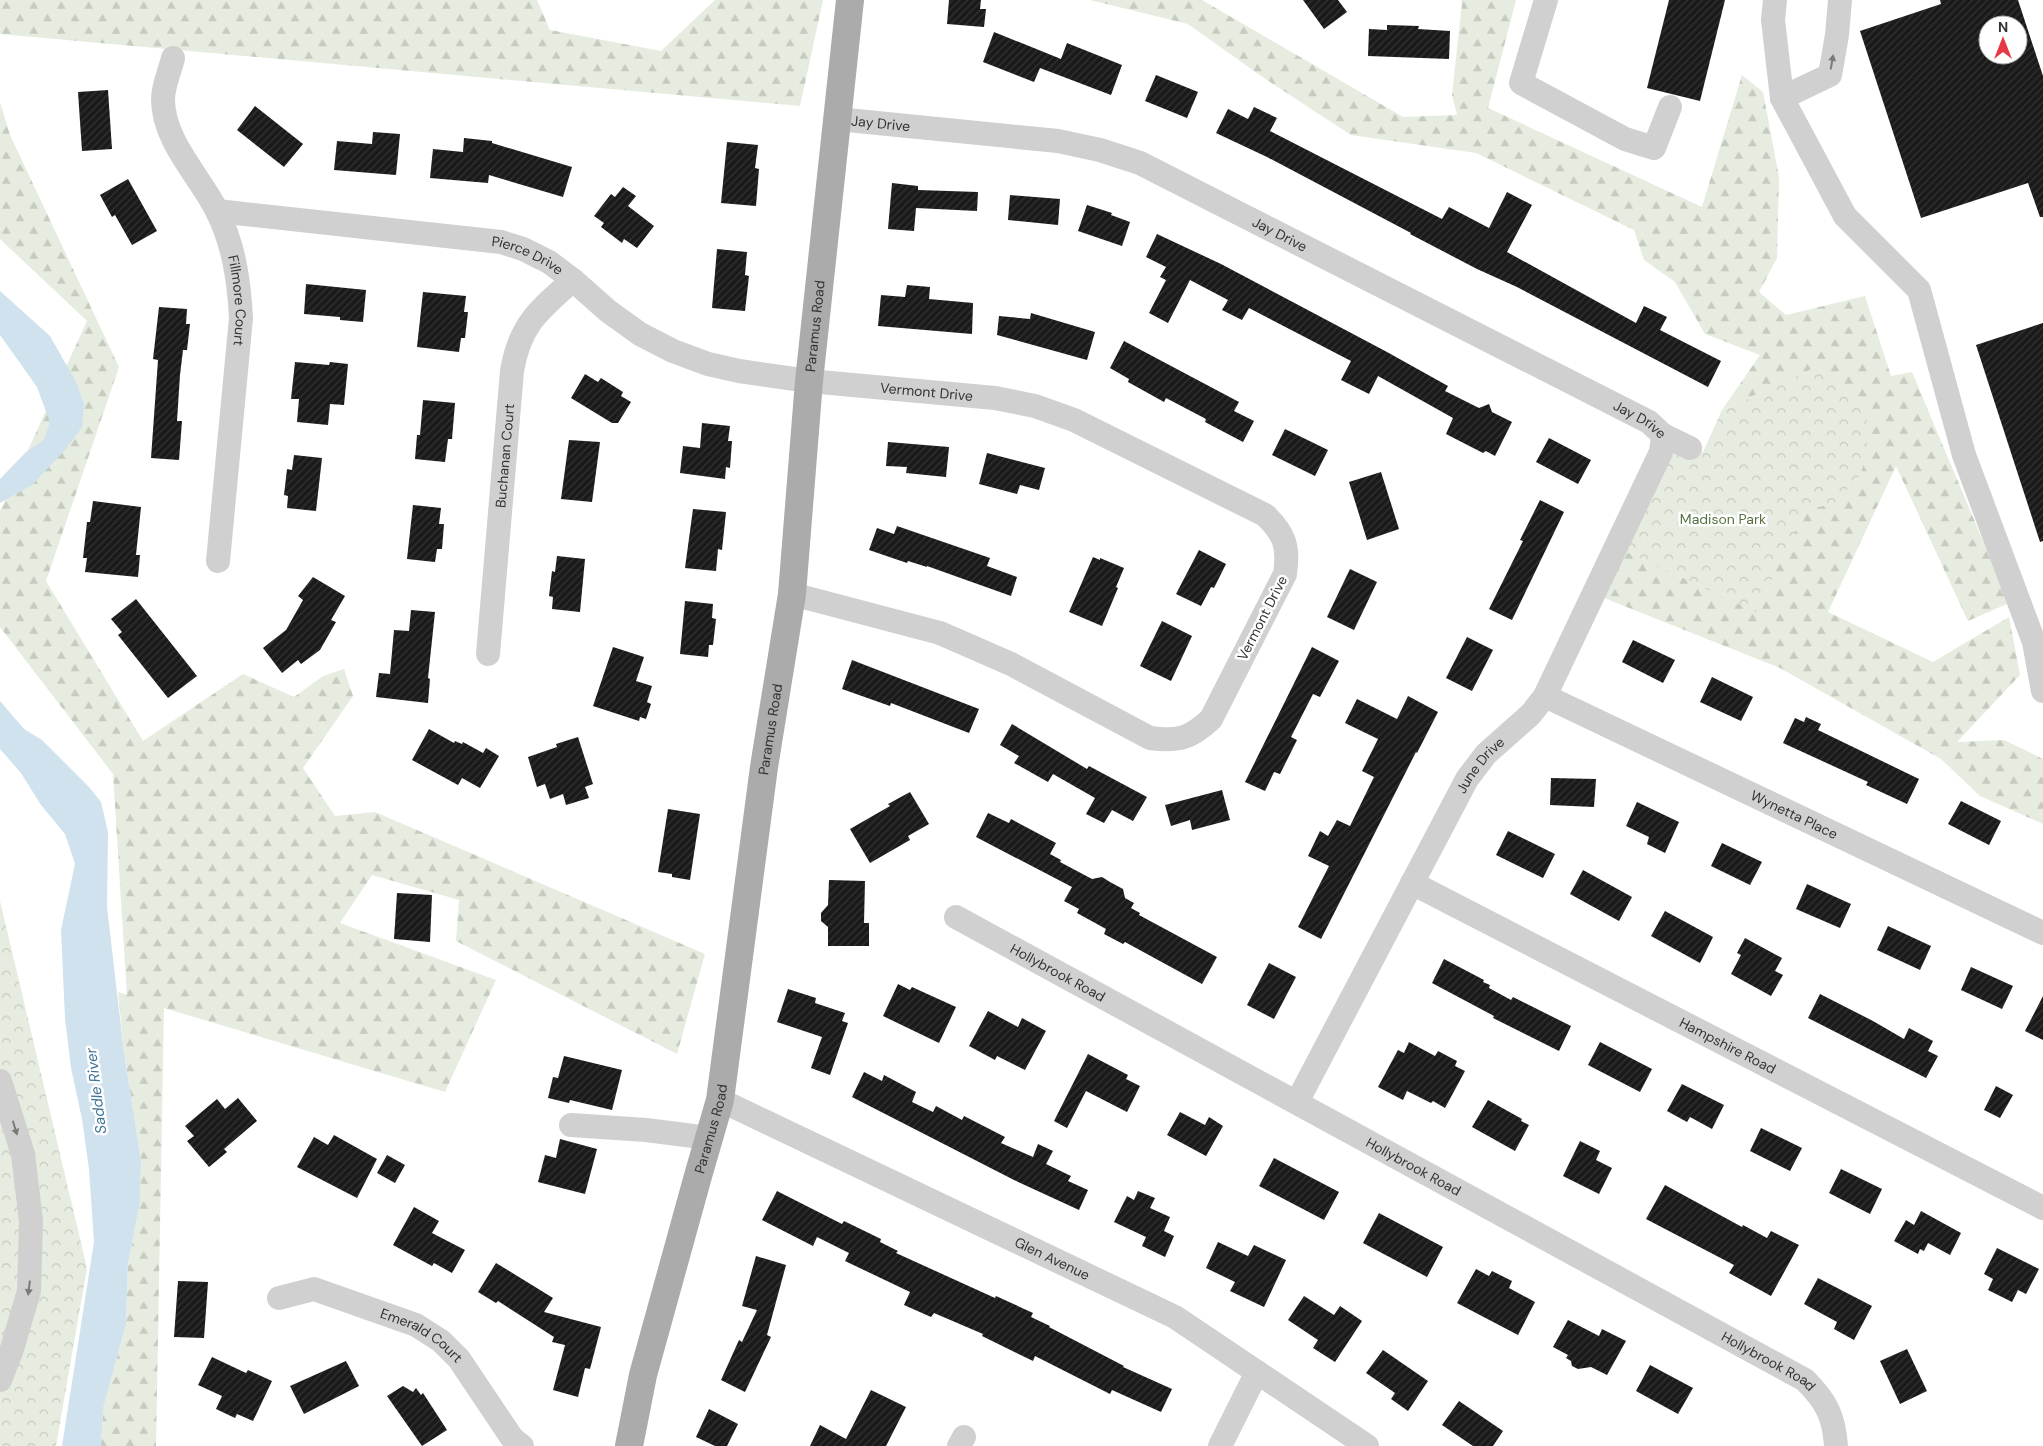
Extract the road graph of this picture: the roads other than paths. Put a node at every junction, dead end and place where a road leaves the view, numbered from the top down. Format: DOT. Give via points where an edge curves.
graph roads {
  1 [pos="850,0"];
  2 [pos="1546,0"];
  3 [pos="1775,0"];
  4 [pos="1840,0"];
  5 [pos="173,58"];
  6 [pos="1782,98"];
  7 [pos="1670,107"];
  8 [pos="837,119"];
  9 [pos="217,211"];
  10 [pos="573,280"];
  11 [pos="809,381"];
  12 [pos="1663,435"];
  13 [pos="1690,448"];
  14 [pos="218,561"];
  15 [pos="792,594"];
  16 [pos="488,654"];
  17 [pos="2043,691"];
  18 [pos="1546,696"];
  19 [pos="1412,883"];
  20 [pos="956,917"];
  21 [pos="2043,933"];
  22 [pos="0,1081"];
  23 [pos="720,1100"];
  24 [pos="1297,1102"];
  25 [pos="570,1125"];
  26 [pos="709,1138"];
  27 [pos="2043,1208"];
  28 [pos="279,1298"];
  29 [pos="1257,1372"];
  30 [pos="0,1380"];
  31 [pos="522,1446"];
  32 [pos="629,1446"];
  33 [pos="1220,1446"];
  34 [pos="1367,1446"];
  35 [pos="1836,1446"];
  1 -- 8 [label="main road, Paramus Road"];
  2 -- 7 [label="street" via="1521,83 1625,139 1654,148"];
  3 -- 6 [label="street" via="1773,20"];
  6 -- 4 [label="street, one-way" via="1830,75"];
  5 -- 9 [label="street, Fillmore Court" via="163,97 164,116 170,133"];
  6 -- 17 [label="street" via="1845,216 1919,290 1964,455 2034,642"];
  8 -- 11 [label="main road, Paramus Road"];
  8 -- 12 [label="street, Jay Drive" via="1058,142 1100,150 1140,163 1649,422"];
  9 -- 10 [label="street, Pierce Drive" via="501,242 549,262"];
  9 -- 14 [label="street, Fillmore Court" via="230,244 239,282 241,318"];
  10 -- 11 [label="street, Pierce Drive" via="608,311 673,351 708,364"];
  10 -- 16 [label="street, Buchanan Court" via="536,313 523,332 516,351"];
  11 -- 15 [label="main road, Paramus Road"];
  11 -- 15 [label="street, Vermont Drive" via="996,398 1035,406 1074,420 1265,515 1285,540 1288,556 1285,574 1211,718 1199,730 1182,738 1167,740 1150,738 1011,664 940,633"];
  12 -- 13 [label="street, Jay Drive"];
  12 -- 18 [label="street, June Drive" via="1660,452"];
  15 -- 23 [label="main road, Paramus Road" via="764,767"];
  18 -- 19 [label="street, June Drive" via="1531,714 1486,754 1467,779"];
  18 -- 21 [label="street, Wynetta Place"];
  19 -- 24 [label="street, June Drive"];
  19 -- 27 [label="street, Hampshire Road"];
  20 -- 24 [label="street, Hollybrook Road"];
  22 -- 30 [label="street, one-way" via="23,1154 31,1221 29,1291 12,1352"];
  23 -- 26 [label="main road, Paramus Road"];
  23 -- 29 [label="street, Glen Avenue" via="1175,1317"];
  24 -- 35 [label="street, Hollybrook Road" via="1805,1380 1830,1411"];
  25 -- 26 [label="street"];
  26 -- 32 [label="main road, Paramus Road" via="643,1374"];
  28 -- 31 [label="street, Emerald Court" via="314,1289 416,1325 441,1341 459,1359 512,1438"];
  29 -- 33 [label="street"];
  29 -- 34 [label="street, Glen Avenue"];
}
